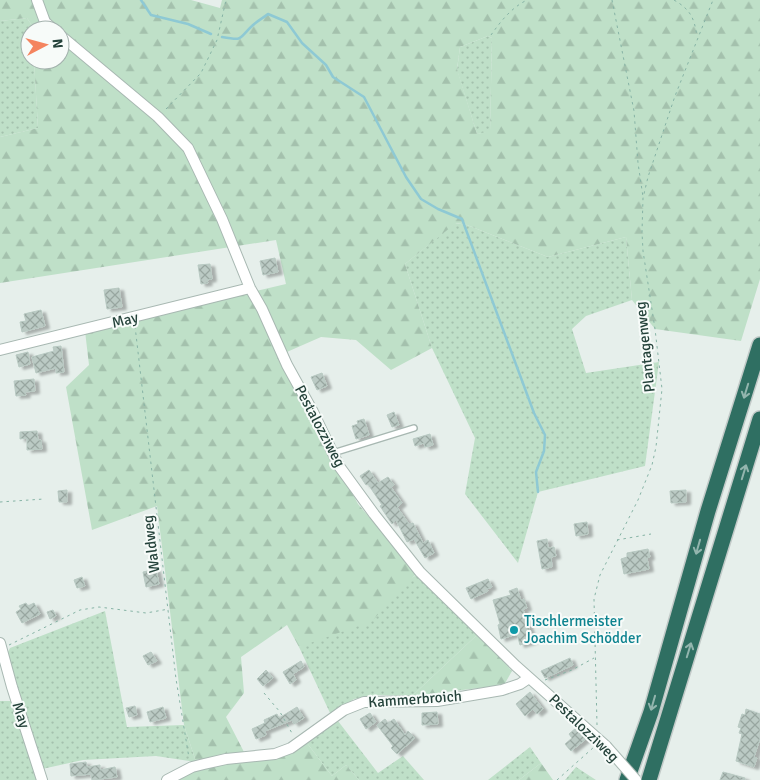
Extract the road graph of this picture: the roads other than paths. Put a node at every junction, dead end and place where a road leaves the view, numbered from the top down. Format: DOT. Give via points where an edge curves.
graph roads {
  1 [pos="37,0"];
  2 [pos="44,20"];
  3 [pos="70,43"];
  4 [pos="250,288"];
  5 [pos="760,344"];
  6 [pos="0,350"];
  7 [pos="760,419"];
  8 [pos="414,428"];
  9 [pos="333,453"];
  10 [pos="1,646"];
  11 [pos="533,681"];
  12 [pos="42,780"];
  13 [pos="167,780"];
  14 [pos="628,780"];
  15 [pos="636,780"];
  16 [pos="649,780"];
  1 -- 2 [label="street"];
  3 -- 4 [label="street, Pestalozziweg" via="158,117 188,148"];
  4 -- 6 [label="street, May"];
  4 -- 9 [label="street, Pestalozziweg"];
  5 -- 14 [label="highway, one-way"];
  16 -- 7 [label="highway, one-way"];
  8 -- 9 [label="lane"];
  9 -- 11 [label="street, Pestalozziweg" via="374,514 420,572"];
  10 -- 12 [label="street, May"];
  11 -- 13 [label="street, Kammerbroich" via="437,701 364,702 344,710 298,744 275,754 226,759 192,767"];
  11 -- 15 [label="street, Pestalozziweg, bridge" via="601,741"];
}
